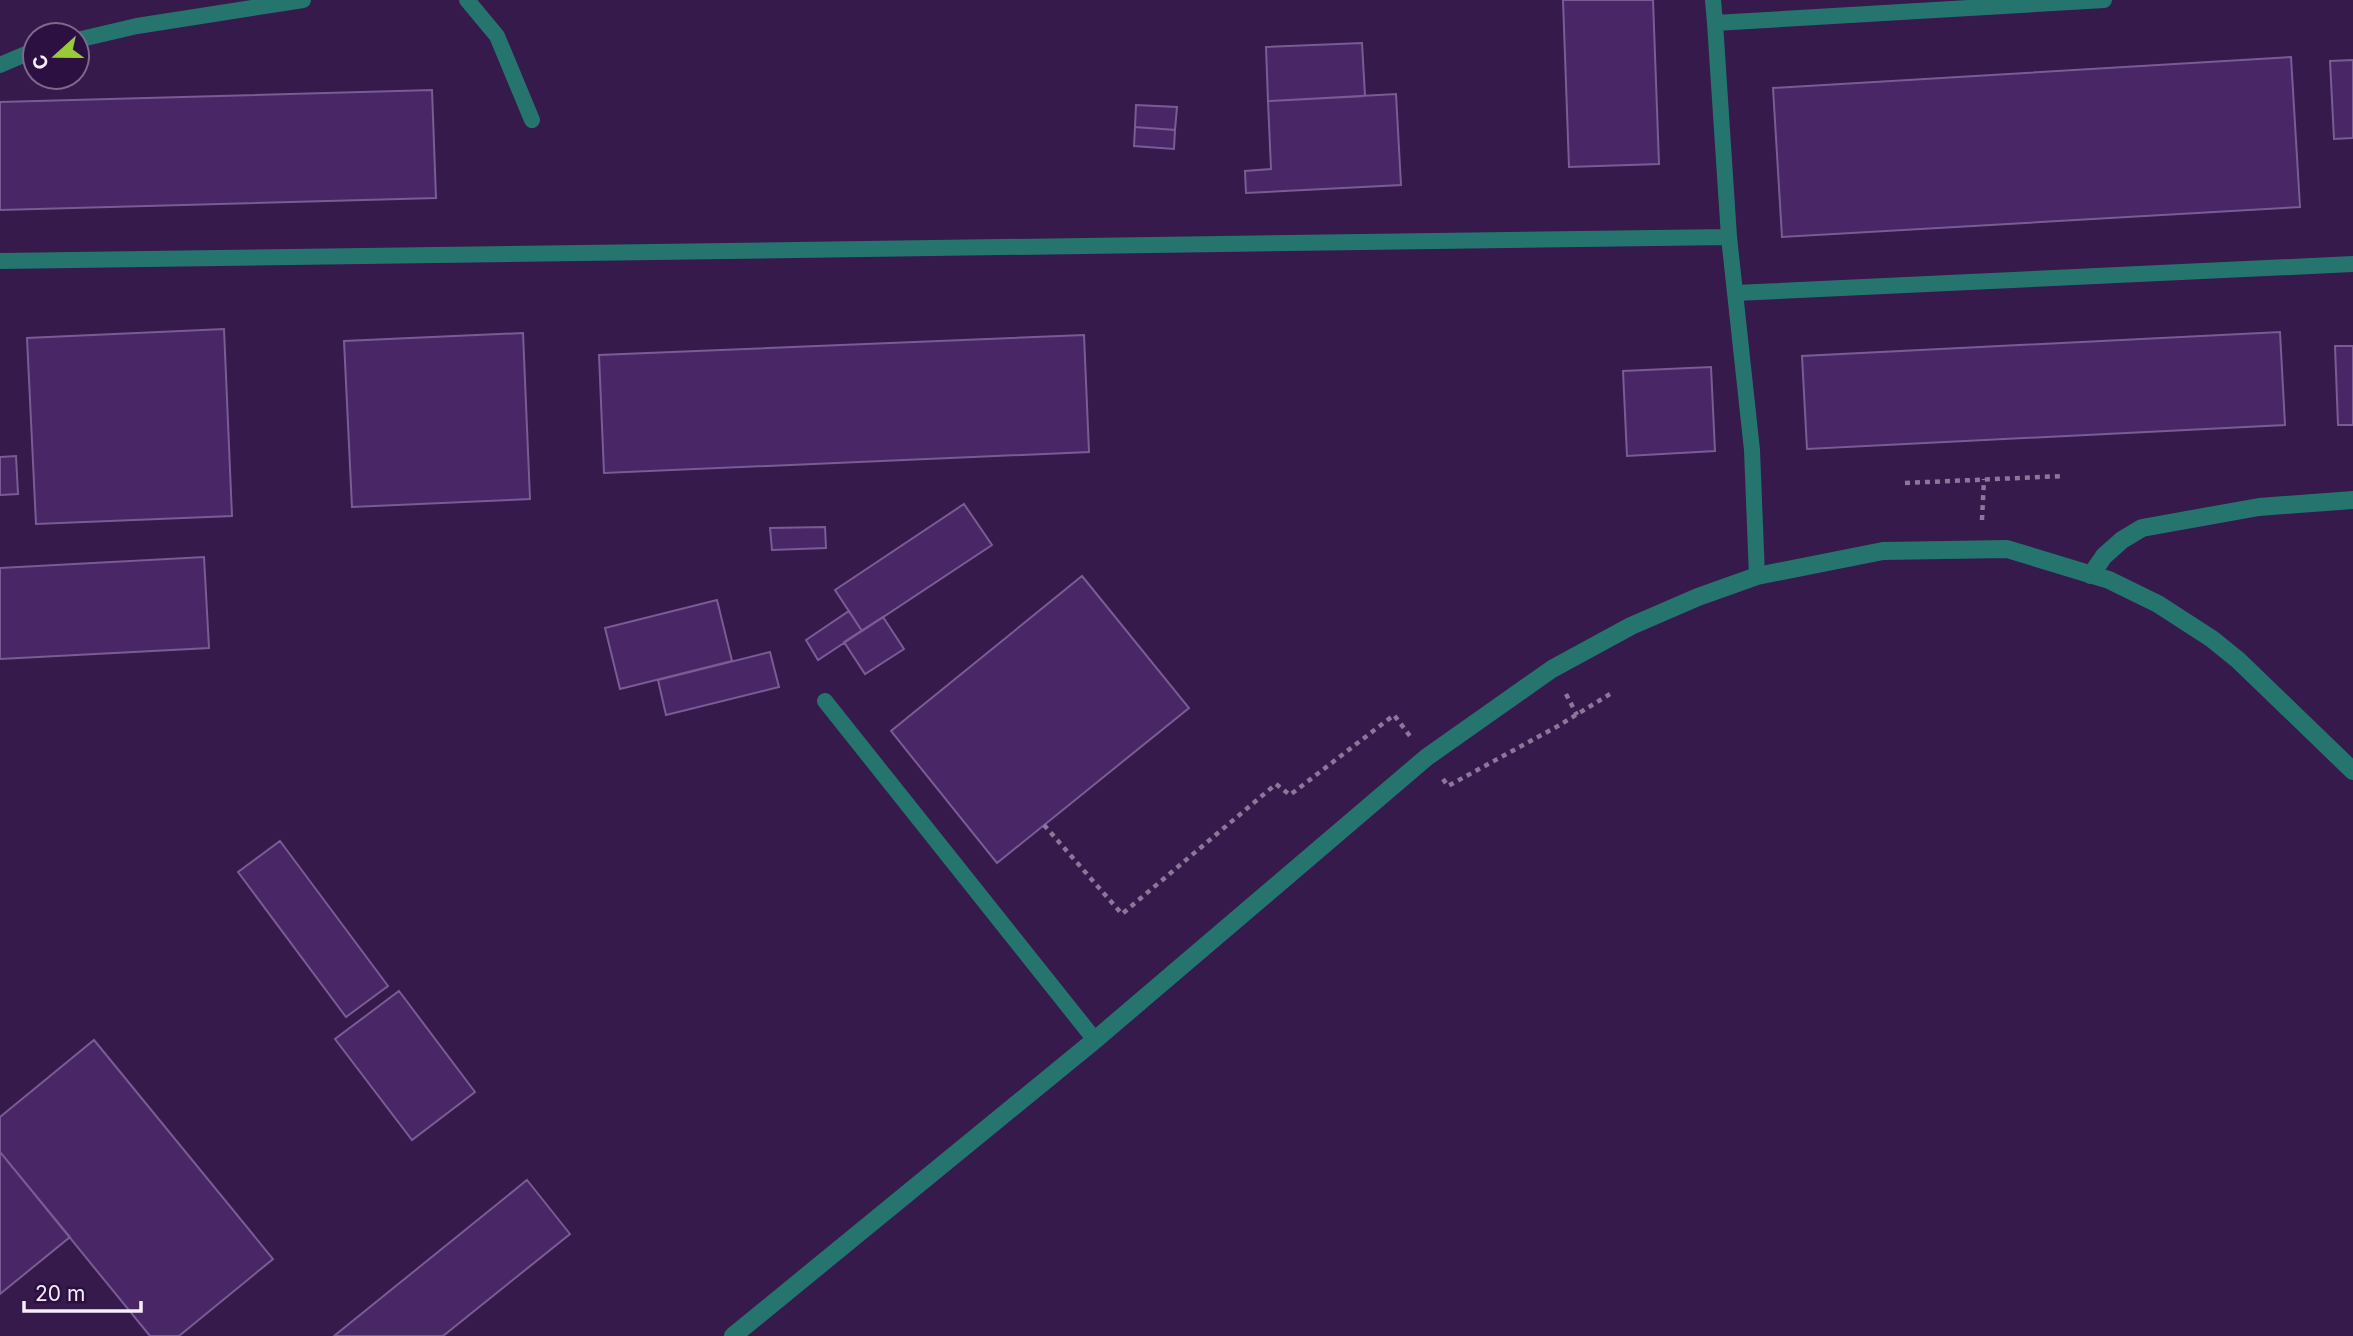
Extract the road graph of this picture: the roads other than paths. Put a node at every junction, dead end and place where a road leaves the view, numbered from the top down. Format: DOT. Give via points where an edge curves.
graph roads {
  1 [pos="303,0"];
  2 [pos="467,0"];
  3 [pos="1713,0"];
  4 [pos="2104,0"];
  5 [pos="1715,23"];
  6 [pos="91,37"];
  7 [pos="21,56"];
  8 [pos="0,65"];
  9 [pos="532,120"];
  10 [pos="1729,237"];
  11 [pos="0,261"];
  12 [pos="2353,264"];
  13 [pos="1735,293"];
  14 [pos="2353,500"];
  15 [pos="2091,575"];
  16 [pos="1757,576"];
  17 [pos="825,701"];
  18 [pos="2353,771"];
  19 [pos="1095,1040"];
  20 [pos="733,1336"];
  1 -- 6 [label="lane"];
  2 -- 9 [label="lane" via="497,36"];
  3 -- 5 [label="lane"];
  4 -- 5 [label="lane"];
  5 -- 10 [label="lane"];
  7 -- 8 [label="lane"];
  10 -- 11 [label="lane"];
  10 -- 13 [label="lane"];
  12 -- 13 [label="lane"];
  13 -- 16 [label="lane" via="1752,450"];
  14 -- 15 [label="street" via="2259,507 2142,528 2104,556"];
  15 -- 16 [label="street" via="2007,549 1883,551"];
  15 -- 18 [label="street" via="2158,604 2212,639"];
  16 -- 19 [label="street" via="1631,626 1552,669 1427,757"];
  17 -- 19 [label="lane"];
  19 -- 20 [label="street"];
}
